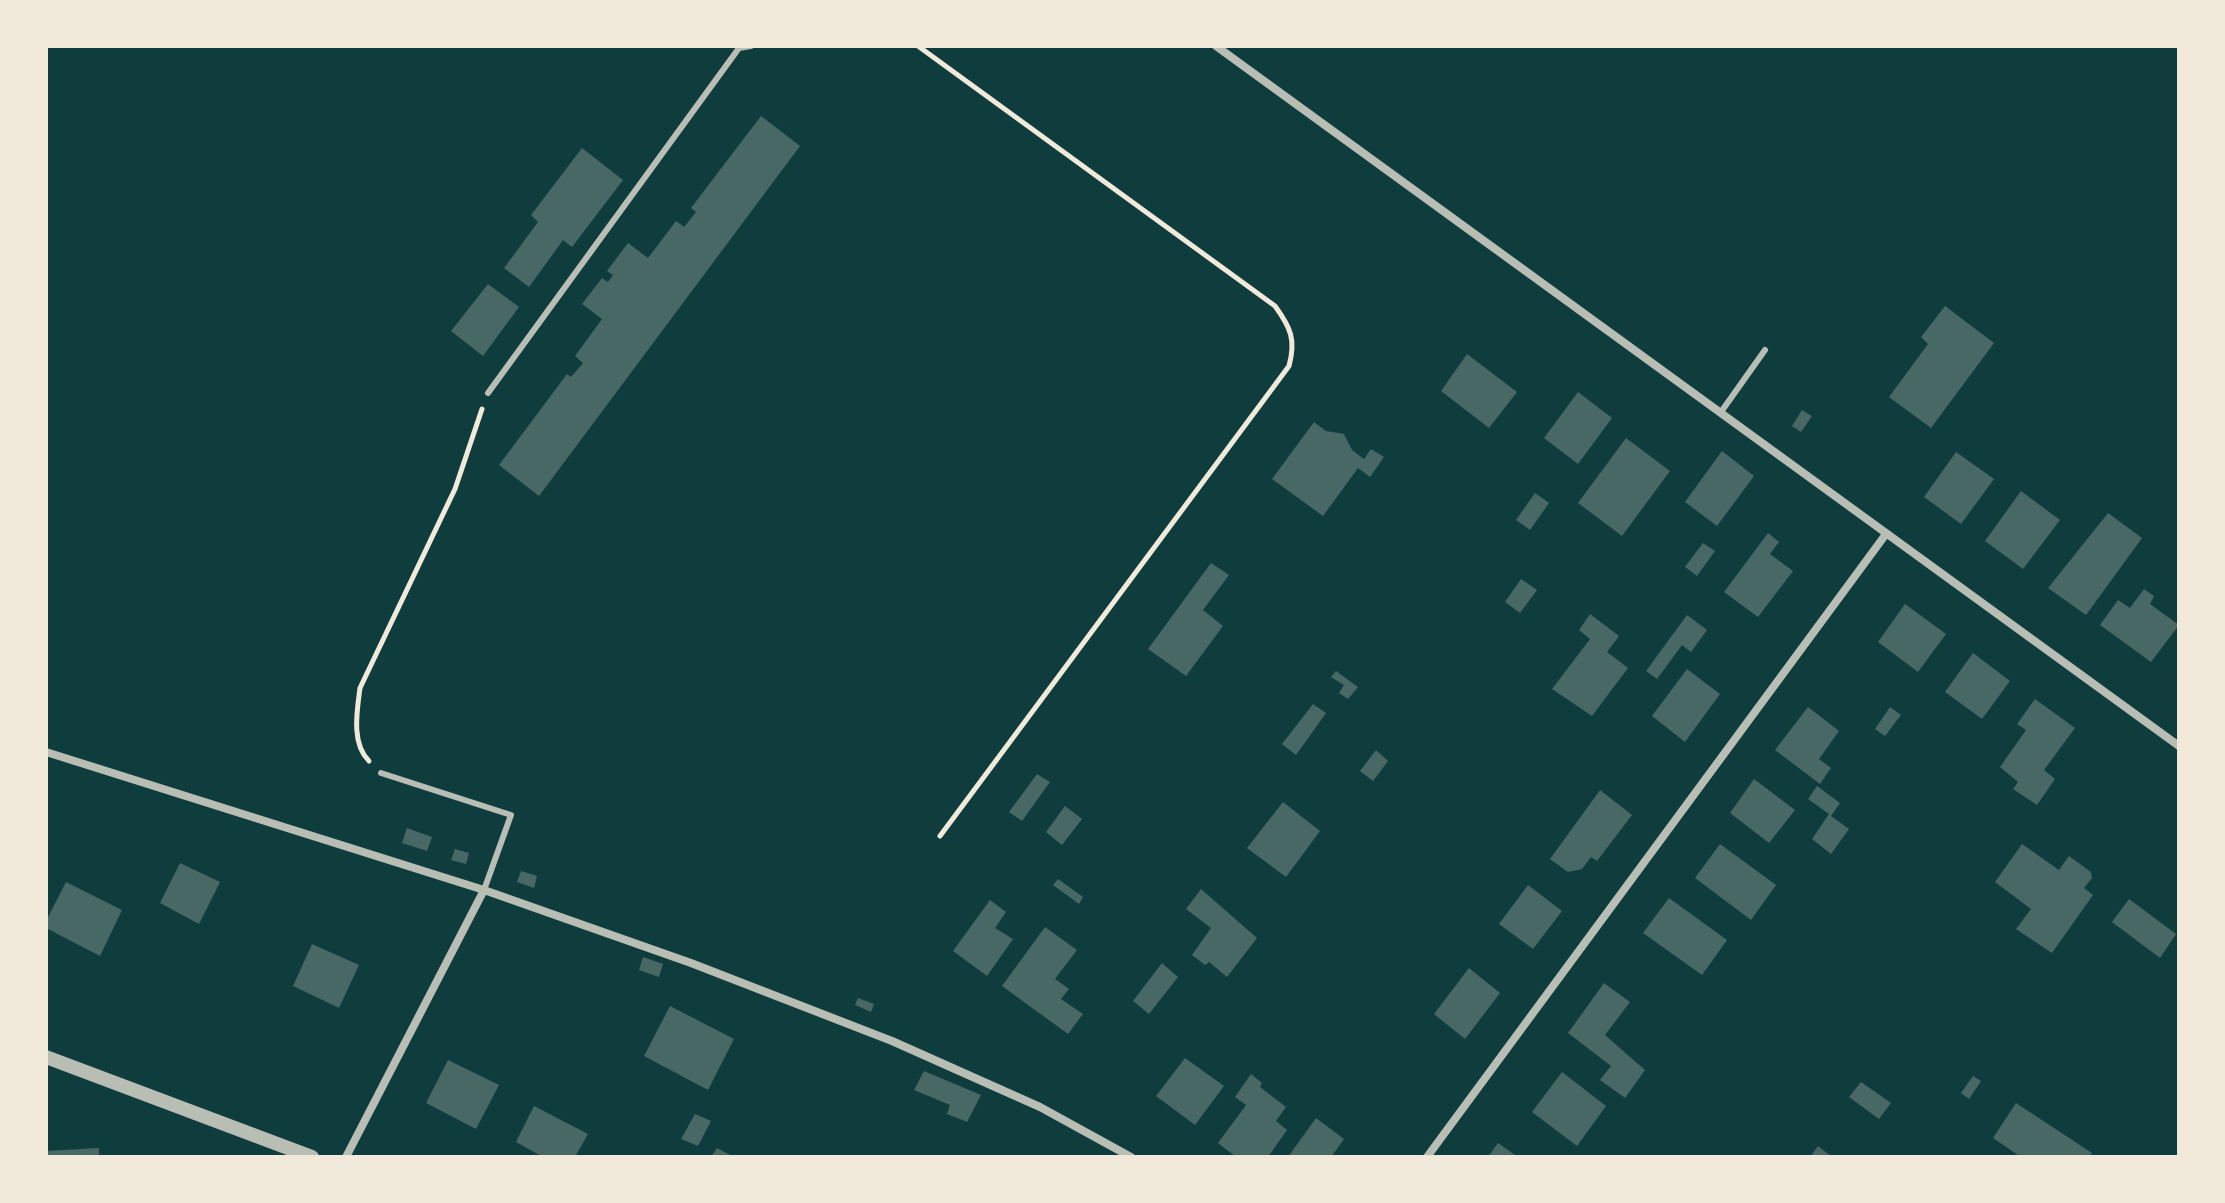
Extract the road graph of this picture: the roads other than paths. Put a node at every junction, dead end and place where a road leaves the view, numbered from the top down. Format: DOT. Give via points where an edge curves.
graph roads {
  1 [pos="751,46"];
  2 [pos="1216,46"];
  3 [pos="1765,350"];
  4 [pos="488,393"];
  5 [pos="1721,412"];
  6 [pos="1886,534"];
  7 [pos="2179,746"];
  8 [pos="46,752"];
  9 [pos="381,773"];
  10 [pos="484,890"];
  11 [pos="46,1057"];
  12 [pos="312,1157"];
  13 [pos="346,1157"];
  14 [pos="1131,1157"];
  15 [pos="1427,1157"];
  1 -- 4 [label="lane" via="739,48"];
  2 -- 5 [label="street"];
  3 -- 5 [label="lane"];
  5 -- 6 [label="street"];
  6 -- 7 [label="street"];
  6 -- 15 [label="street"];
  8 -- 10 [label="street"];
  9 -- 10 [label="lane" via="511,815"];
  10 -- 13 [label="street"];
  10 -- 14 [label="street" via="892,1041 1040,1107"];
  11 -- 12 [label="street"];
}
